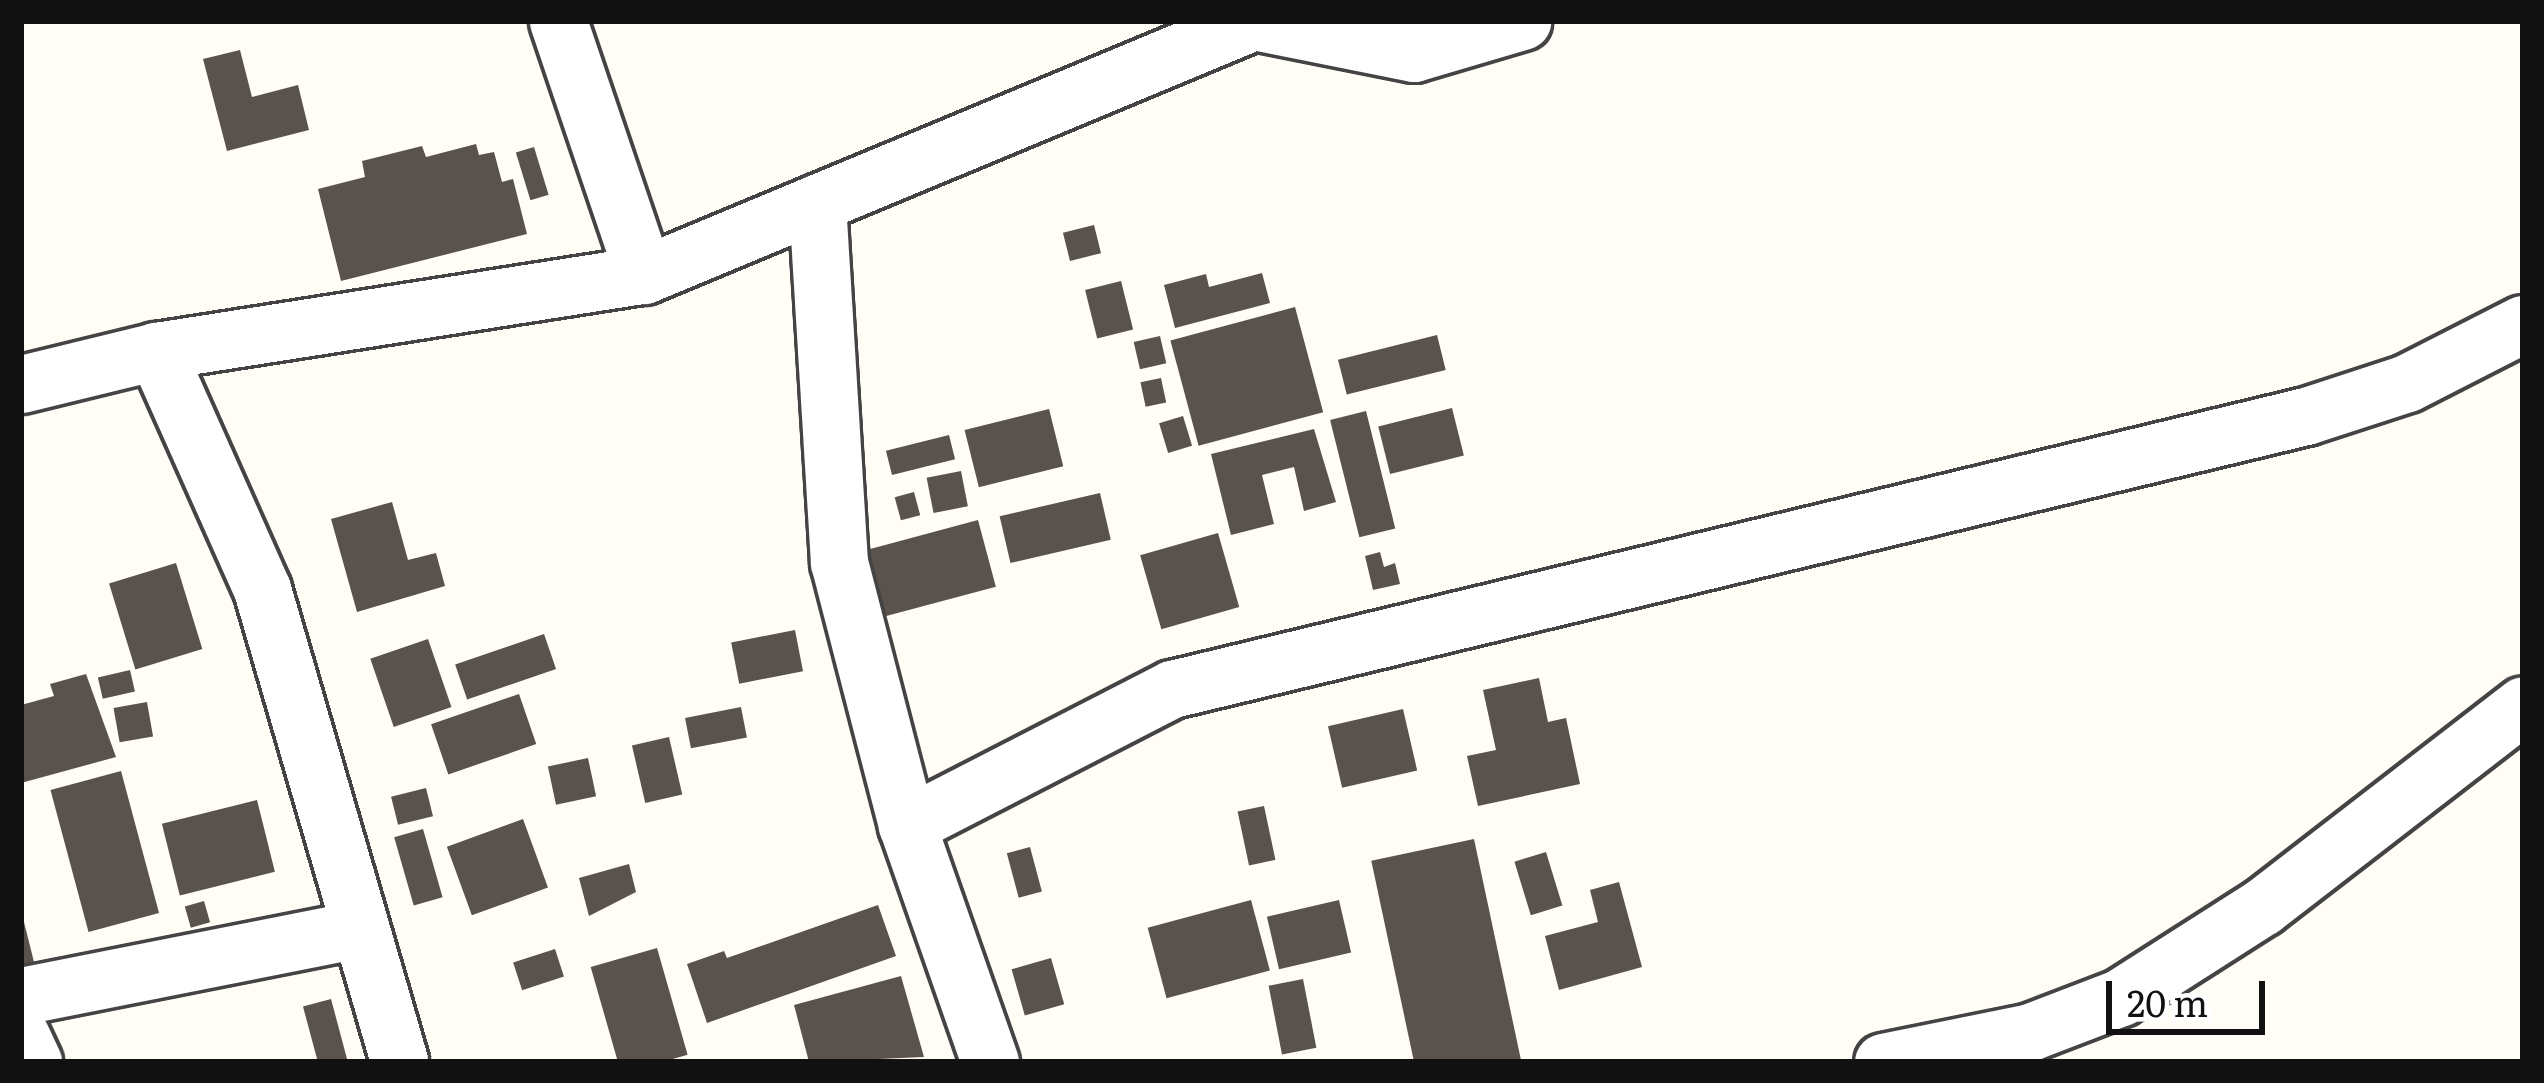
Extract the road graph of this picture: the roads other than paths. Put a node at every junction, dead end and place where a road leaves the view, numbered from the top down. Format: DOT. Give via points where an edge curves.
graph roads {
  1 [pos="558,21"];
  2 [pos="1522,21"];
  3 [pos="818,203"];
  4 [pos="644,275"];
  5 [pos="2523,324"];
  6 [pos="156,351"];
  7 [pos="21,384"];
  8 [pos="2523,705"];
  9 [pos="908,825"];
  10 [pos="358,929"];
  11 [pos="21,996"];
  12 [pos="21,1036"];
  13 [pos="33,1062"];
  14 [pos="400,1062"];
  15 [pos="990,1062"];
  16 [pos="1883,1062"];
  1 -- 4 [label="street"];
  2 -- 3 [label="street" via="1414,53 1254,21"];
  3 -- 4 [label="street"];
  3 -- 9 [label="street" via="839,562"];
  4 -- 6 [label="street"];
  5 -- 9 [label="street" via="2407,383 2306,416 1172,689"];
  6 -- 7 [label="street"];
  6 -- 10 [label="street" via="262,589"];
  8 -- 16 [label="street" via="2262,907 2121,997 2030,1032"];
  9 -- 15 [label="street"];
  10 -- 11 [label="street"];
  10 -- 14 [label="street"];
  12 -- 13 [label="street"];
}
